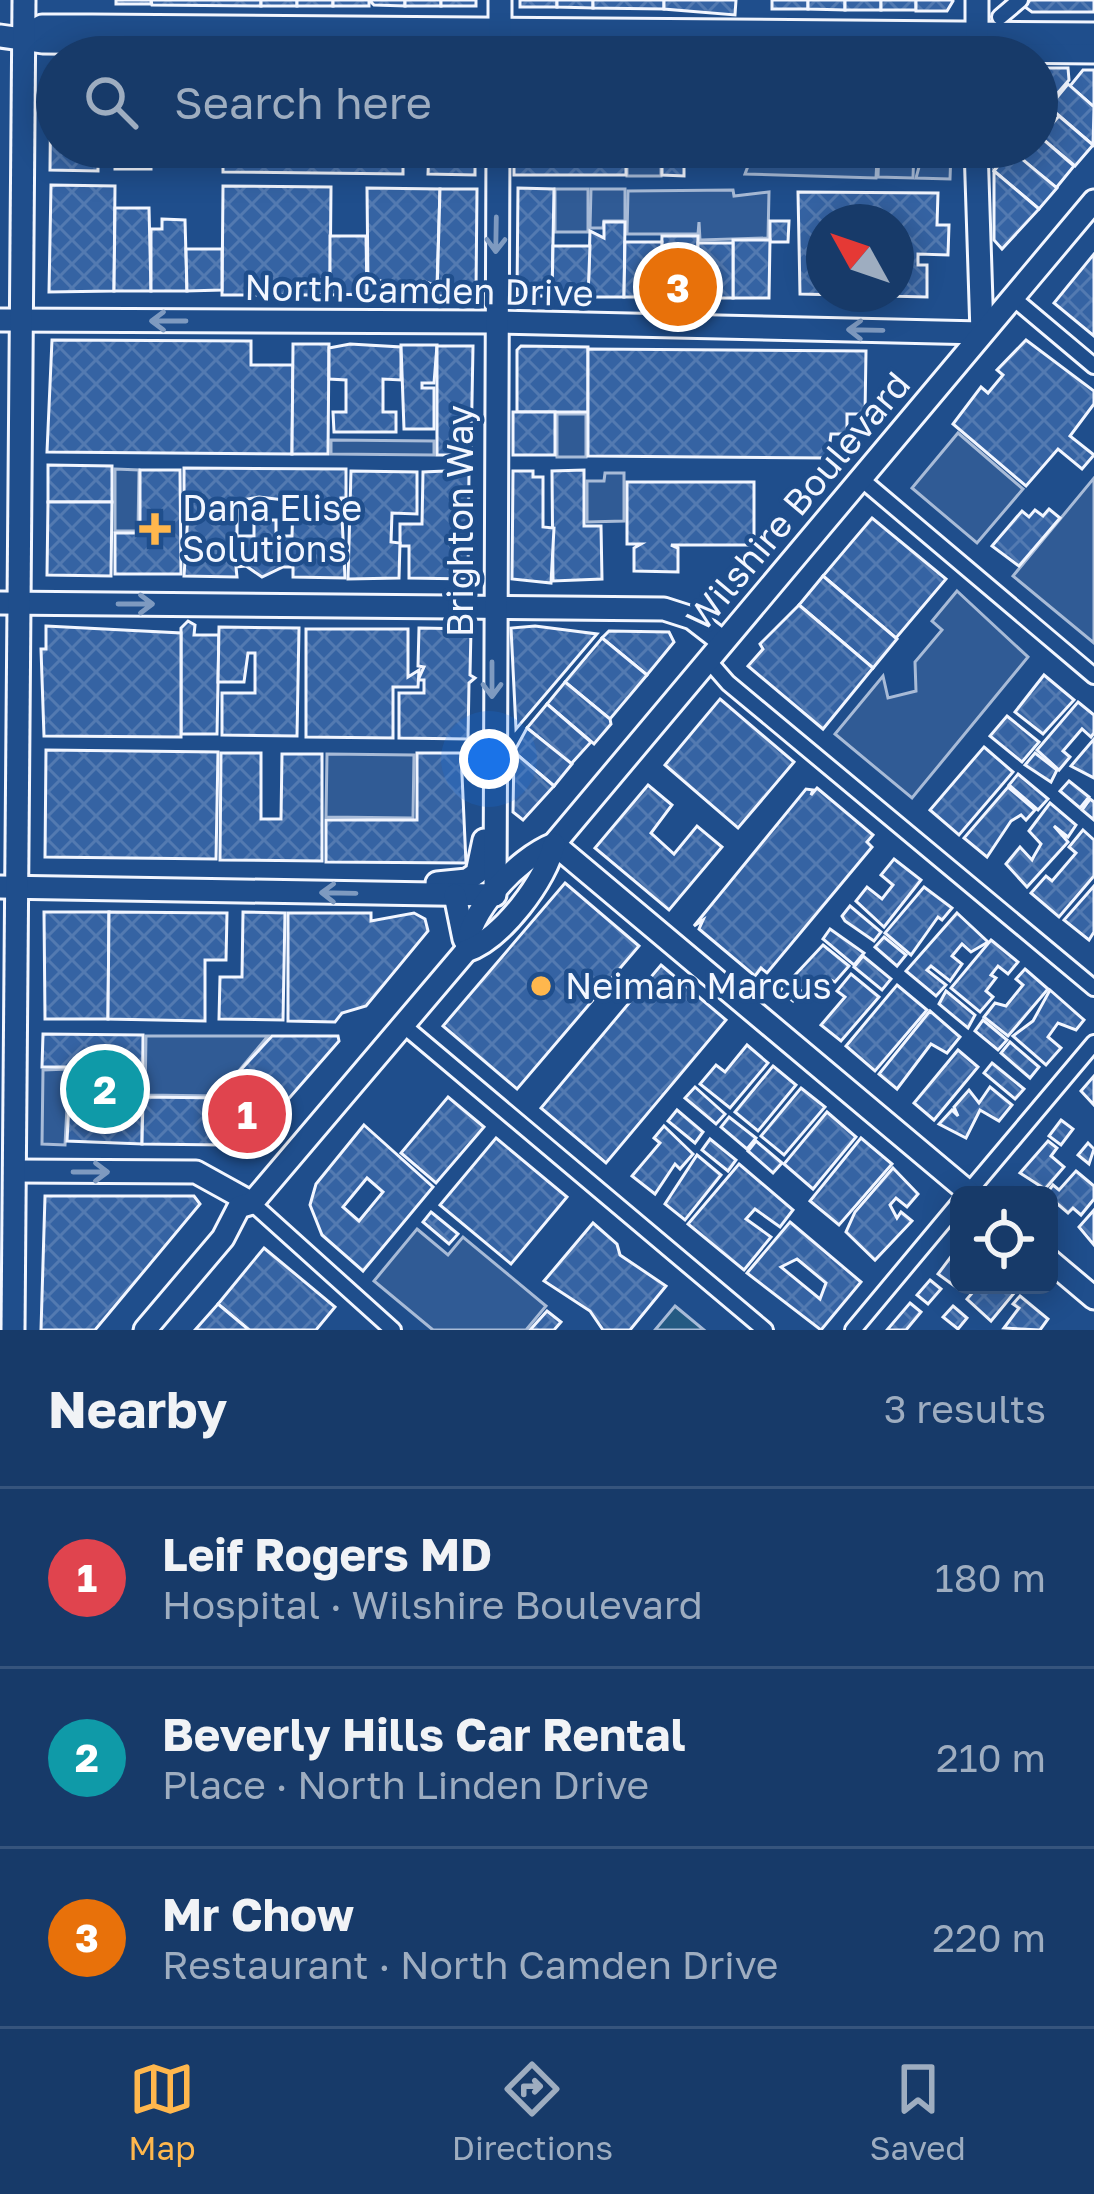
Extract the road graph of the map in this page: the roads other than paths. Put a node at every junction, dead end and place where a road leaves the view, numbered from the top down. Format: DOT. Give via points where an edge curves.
graph roads {
  1 [pos="24,0"];
  2 [pos="500,0"];
  3 [pos="977,0"];
  4 [pos="1020,0"];
  5 [pos="1000,17"];
  6 [pos="1094,34"];
  7 [pos="0,36"];
  8 [pos="24,36"];
  9 [pos="500,36"];
  10 [pos="977,36"];
  11 [pos="1058,38"];
  12 [pos="36,40"];
  13 [pos="1058,51"];
  14 [pos="1094,52"];
  15 [pos="498,168"];
  16 [pos="977,168"];
  17 [pos="1094,201"];
  18 [pos="1012,297"];
  19 [pos="11,320"];
  20 [pos="495,322"];
  21 [pos="982,333"];
  22 [pos="1094,366"];
  23 [pos="860,478"];
  24 [pos="10,603"];
  25 [pos="492,608"];
  26 [pos="723,642"];
  27 [pos="707,660"];
  28 [pos="1094,676"];
  29 [pos="493,751"];
  30 [pos="554,844"];
  31 [pos="8,887"];
  32 [pos="397,894"];
  33 [pos="495,895"];
  34 [pos="455,896"];
  35 [pos="466,951"];
  36 [pos="1094,988"];
  37 [pos="403,1024"];
  38 [pos="1094,1043"];
  39 [pos="15,1171"];
  40 [pos="954,1186"];
  41 [pos="974,1186"];
  42 [pos="252,1203"];
  43 [pos="950,1215"];
  44 [pos="1058,1268"];
  45 [pos="1094,1298"];
  46 [pos="13,1330"];
  47 [pos="145,1330"];
  48 [pos="393,1330"];
  49 [pos="765,1330"];
  50 [pos="853,1330"];
  1 -- 8 [label="main road"];
  2 -- 9 [label="main road"];
  3 -- 10 [label="main road"];
  4 -- 5 [label="street"];
  6 -- 11 [label="main road"];
  7 -- 8 [label="main road"];
  8 -- 12 [label="main road"];
  8 -- 19 [label="main road"];
  13 -- 14 [label="main road"];
  15 -- 20 [label="main road, Brighton Way, one-way"];
  16 -- 21 [label="main road"];
  17 -- 18 [label="main road, Wilshire Boulevard"];
  18 -- 21 [label="main road, Wilshire Boulevard"];
  18 -- 22 [label="street"];
  20 -- 19 [label="main road, North Camden Drive, one-way"];
  19 -- 24 [label="main road"];
  21 -- 20 [label="main road, North Camden Drive, one-way"];
  20 -- 25 [label="main road, Brighton Way"];
  21 -- 23 [label="main road, Wilshire Boulevard"];
  23 -- 26 [label="main road, Wilshire Boulevard"];
  23 -- 28 [label="street"];
  24 -- 25 [label="main road, one-way"];
  24 -- 31 [label="main road"];
  25 -- 26 [label="main road" via="664,609 697,620"];
  25 -- 29 [label="main road, Brighton Way, one-way"];
  26 -- 27 [label="main road, Wilshire Boulevard"];
  27 -- 30 [label="main road, Wilshire Boulevard"];
  27 -- 36 [label="street"];
  29 -- 32 [label="main road" via="477,873"];
  29 -- 33 [label="main road, Brighton Way"];
  30 -- 33 [label="main road, Wilshire Boulevard" via="530,854"];
  30 -- 35 [label="main road, Wilshire Boulevard" via="544,873 482,946"];
  30 -- 40 [label="main road"];
  32 -- 31 [label="main road, one-way"];
  31 -- 39 [label="main road"];
  32 -- 34 [label="main road"];
  33 -- 34 [label="main road"];
  33 -- 35 [label="main road, Wilshire Boulevard" via="468,928"];
  34 -- 35 [label="main road"];
  35 -- 37 [label="main road, Wilshire Boulevard"];
  37 -- 42 [label="main road, Wilshire Boulevard"];
  37 -- 49 [label="street"];
  38 -- 41 [label="street"];
  39 -- 42 [label="main road, one-way" via="196,1172"];
  39 -- 46 [label="main road"];
  42 -- 47 [label="main road, Wilshire Boulevard" via="239,1207 223,1238"];
  42 -- 48 [label="street"];
  43 -- 50 [label="street"];
  44 -- 45 [label="main road"];
}
